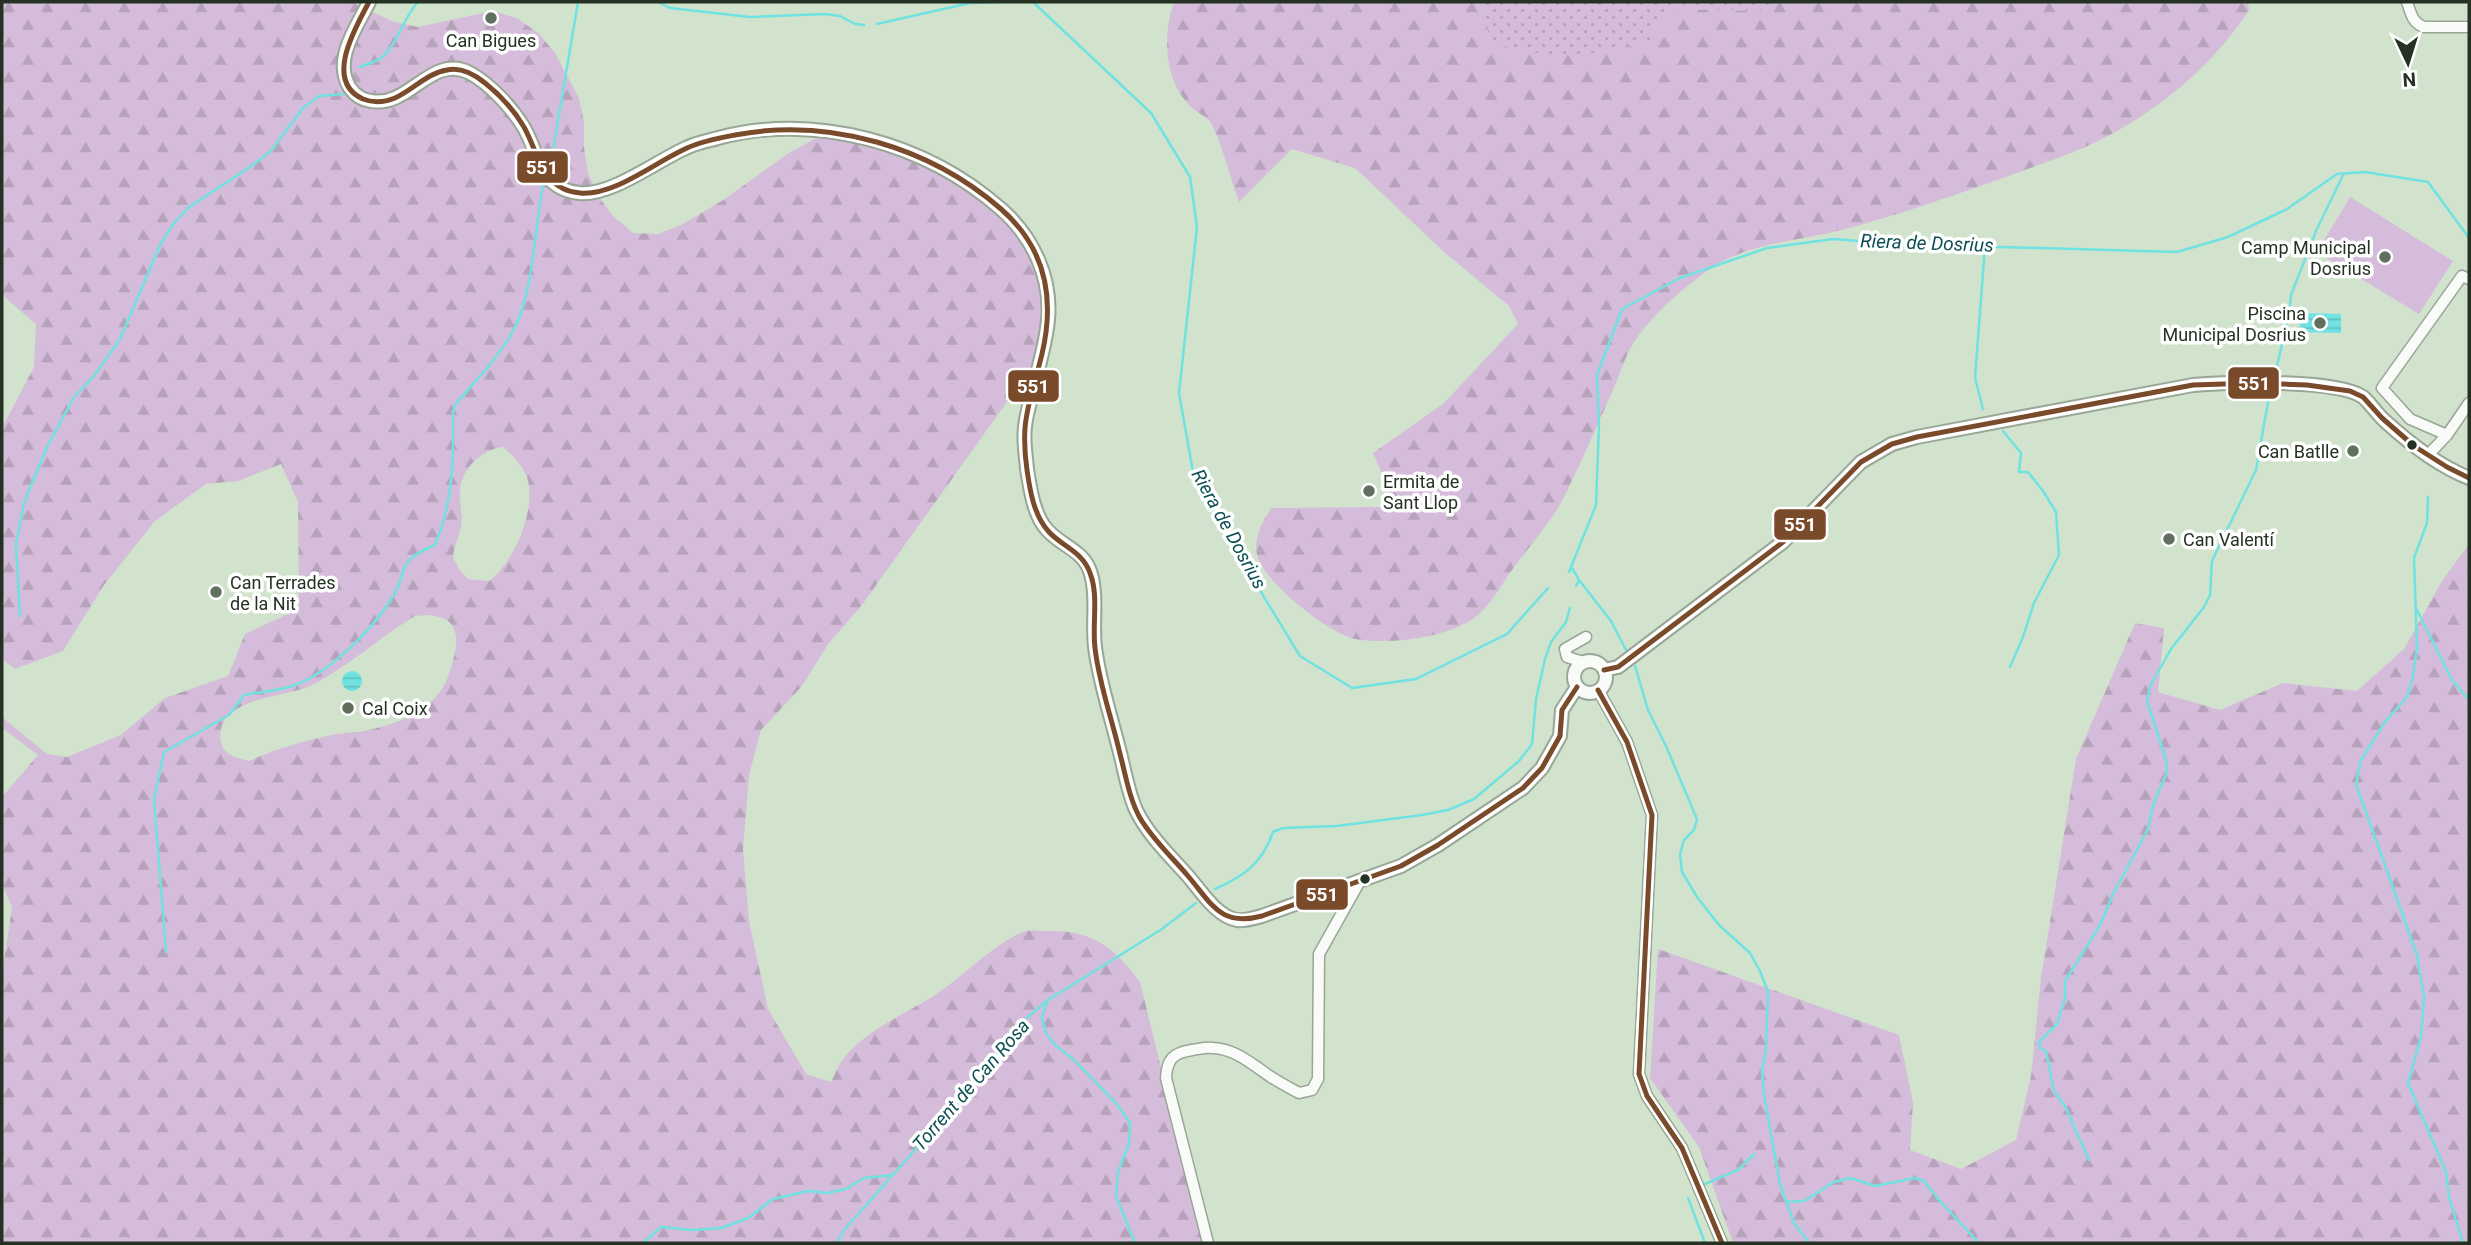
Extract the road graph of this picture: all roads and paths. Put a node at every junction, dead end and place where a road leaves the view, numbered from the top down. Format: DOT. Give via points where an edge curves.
graph roads {
  1 [pos="369,2"];
  2 [pos="2407,2"];
  3 [pos="2469,27"];
  4 [pos="2469,279"];
  5 [pos="2469,403"];
  6 [pos="2447,435"];
  7 [pos="2428,455"];
  8 [pos="2469,478"];
  9 [pos="1586,637"];
  10 [pos="1583,662"];
  11 [pos="1604,670"];
  12 [pos="1577,687"];
  13 [pos="1598,690"];
  14 [pos="1360,881"];
  15 [pos="1208,1243"];
  16 [pos="1723,1243"];
  1 -- 14 [label="street" via="344,61 346,80 355,94 374,102 387,101 441,69 464,70 498,96 522,124 546,176 575,193 597,192 688,147 743,132 799,128 852,135 898,148 958,176 1000,208 1021,229 1040,260 1049,296 1048,323 1024,428 1027,470 1042,525 1086,559 1093,579 1098,667 1137,811 1150,833 1220,913 1239,920"];
  2 -- 3 [label="street" via="2418,25"];
  4 -- 6 [label="street" via="2462,276 2382,388 2410,419"];
  5 -- 6 [label="street"];
  6 -- 7 [label="street"];
  7 -- 8 [label="street"];
  7 -- 11 [label="street" via="2398,434 2365,398 2330,386 2193,385 1917,437 1892,444 1860,462 1783,542 1618,667"];
  9 -- 10 [label="street" via="1565,649 1567,657"];
  10 -- 11 [label="street" via="1596,662"];
  10 -- 12 [label="street" via="1575,670"];
  11 -- 13 [label="street" via="1605,682"];
  12 -- 13 [label="street" via="1587,692"];
  12 -- 14 [label="street" via="1562,710 1560,736 1542,768 1523,788 1438,845 1401,866"];
  13 -- 16 [label="street" via="1627,742 1653,815 1639,1074 1647,1096 1682,1148"];
  14 -- 15 [label="street" via="1319,954 1318,1079 1312,1090 1300,1093 1244,1058 1212,1047 1183,1052 1170,1058 1166,1066"];
}
